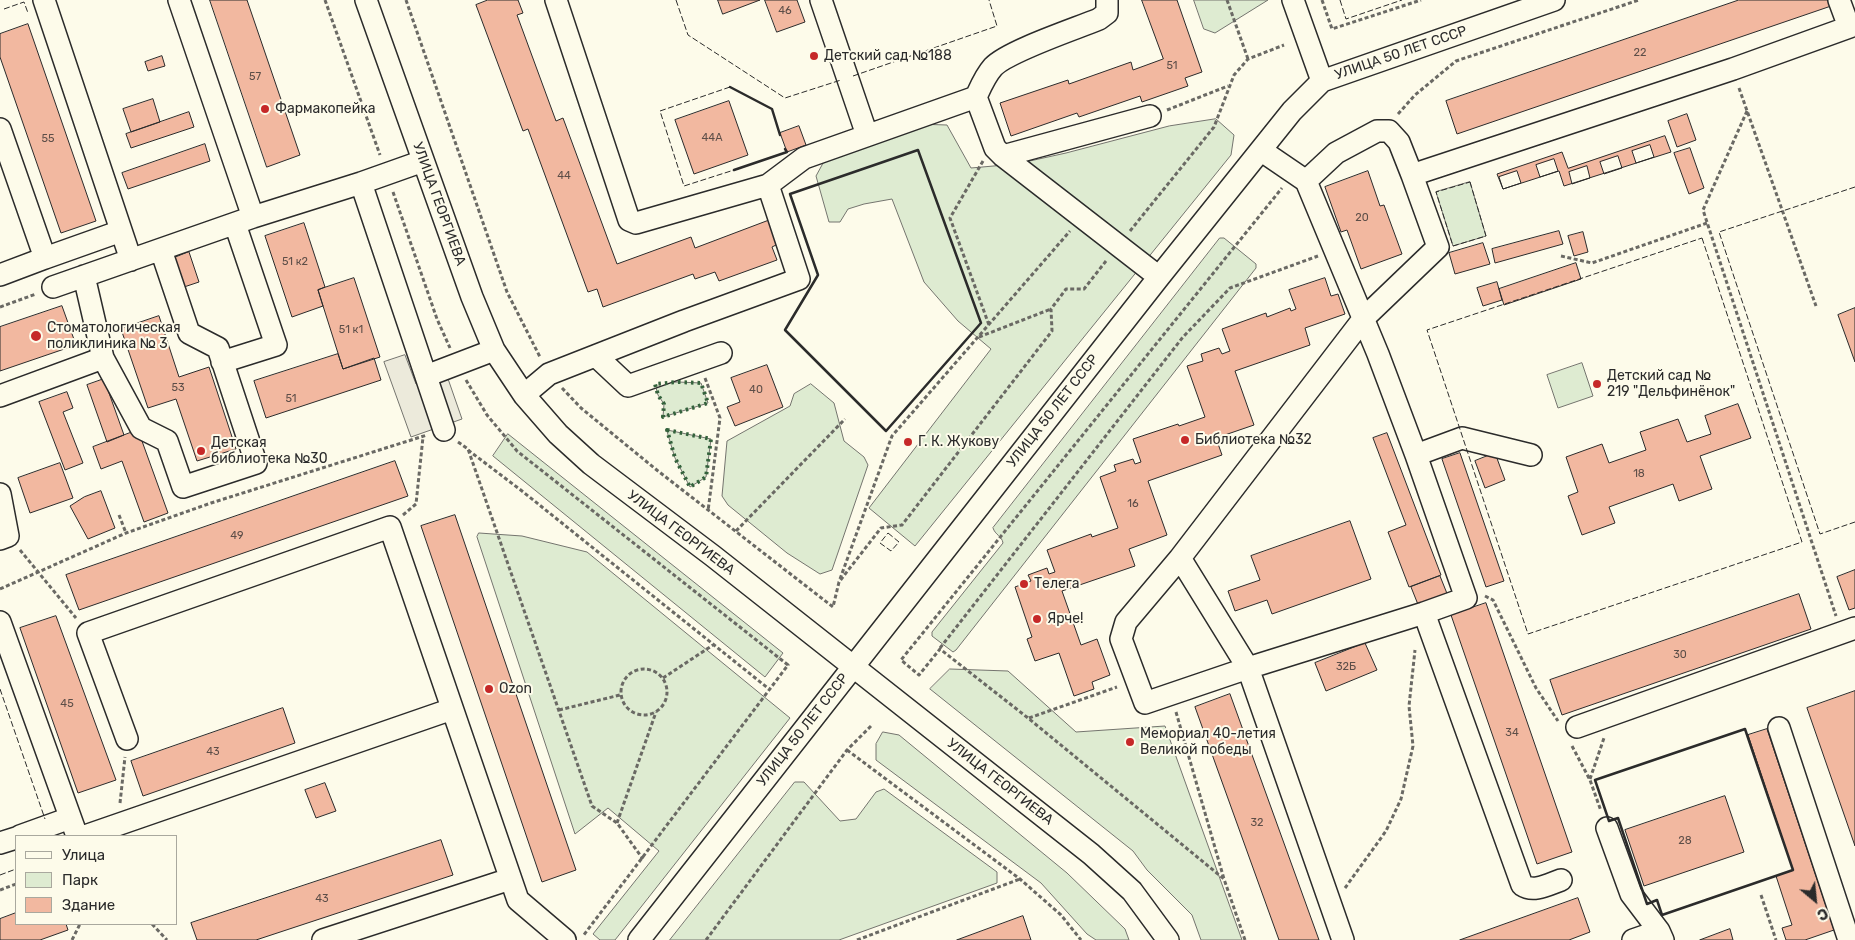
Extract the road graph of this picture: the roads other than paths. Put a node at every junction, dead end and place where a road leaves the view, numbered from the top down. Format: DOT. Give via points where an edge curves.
graph roads {
  1 [pos="44,0"];
  2 [pos="178,0"];
  3 [pos="366,0"];
  4 [pos="556,0"];
  5 [pos="821,0"];
  6 [pos="1107,0"];
  7 [pos="1293,0"];
  8 [pos="1554,0"];
  9 [pos="1839,0"];
  10 [pos="1852,26"];
  11 [pos="1322,81"];
  12 [pos="976,97"];
  13 [pos="1150,116"];
  14 [pos="0,130"];
  15 [pos="867,135"];
  16 [pos="998,150"];
  17 [pos="1262,151"];
  18 [pos="423,161"];
  19 [pos="1412,175"];
  20 [pos="1300,177"];
  21 [pos="361,183"];
  22 [pos="768,185"];
  23 [pos="244,220"];
  24 [pos="121,231"];
  25 [pos="161,250"];
  26 [pos="45,258"];
  27 [pos="131,260"];
  28 [pos="0,275"];
  29 [pos="84,276"];
  30 [pos="1159,276"];
  31 [pos="53,287"];
  32 [pos="1364,318"];
  33 [pos="494,350"];
  34 [pos="720,352"];
  35 [pos="596,356"];
  36 [pos="103,358"];
  37 [pos="222,362"];
  38 [pos="426,376"];
  39 [pos="0,396"];
  40 [pos="524,396"];
  41 [pos="444,430"];
  42 [pos="1416,455"];
  43 [pos="1531,455"];
  44 [pos="0,494"];
  45 [pos="4,537"];
  46 [pos="1180,558"];
  47 [pos="1424,613"];
  48 [pos="0,622"];
  49 [pos="1848,631"];
  50 [pos="853,666"];
  51 [pos="1248,668"];
  52 [pos="452,709"];
  53 [pos="1779,728"];
  54 [pos="1569,731"];
  55 [pos="126,739"];
  56 [pos="73,827"];
  57 [pos="1607,828"];
  58 [pos="26,835"];
  59 [pos="87,835"];
  60 [pos="15,838"];
  61 [pos="0,843"];
  62 [pos="510,878"];
  63 [pos="1561,880"];
  64 [pos="1661,935"];
  65 [pos="1847,937"];
  66 [pos="1163,939"];
  67 [pos="323,940"];
  68 [pos="565,940"];
  69 [pos="639,940"];
  70 [pos="1343,940"];
  71 [pos="1633,940"];
  1 -- 24 [label="street"];
  2 -- 23 [label="street"];
  3 -- 18 [label="street, УЛИЦА ГЕОРГИЕВА"];
  4 -- 22 [label="street" via="628,220 636,223"];
  5 -- 15 [label="street"];
  6 -- 12 [label="street" via="1107,13 1098,19 1013,54 995,65"];
  7 -- 11 [label="street"];
  8 -- 11 [label="street, УЛИЦА 50 ЛЕТ СССР"];
  9 -- 10 [label="street"];
  10 -- 19 [label="street" via="1733,69"];
  11 -- 17 [label="street, УЛИЦА 50 ЛЕТ СССР" via="1292,111"];
  12 -- 15 [label="street"];
  12 -- 16 [label="street"];
  13 -- 16 [label="street"];
  14 -- 26 [label="street"];
  15 -- 22 [label="street" via="804,158"];
  16 -- 30 [label="street"];
  17 -- 20 [label="street"];
  17 -- 30 [label="street, УЛИЦА 50 ЛЕТ СССР"];
  18 -- 21 [label="street"];
  18 -- 33 [label="street, УЛИЦА ГЕОРГИЕВА"];
  19 -- 20 [label="street" via="1399,142 1389,132 1377,131"];
  19 -- 32 [label="street" via="1438,247"];
  20 -- 32 [label="street"];
  21 -- 23 [label="street"];
  21 -- 38 [label="street"];
  22 -- 35 [label="street" via="799,279"];
  23 -- 25 [label="street"];
  23 -- 37 [label="street" via="276,345"];
  24 -- 26 [label="street"];
  24 -- 27 [label="street"];
  25 -- 27 [label="street"];
  25 -- 37 [label="street" via="188,332 218,348"];
  26 -- 28 [label="street"];
  27 -- 29 [label="street"];
  29 -- 31 [label="street"];
  29 -- 36 [label="street"];
  30 -- 50 [label="street, УЛИЦА 50 ЛЕТ СССР"];
  32 -- 42 [label="street"];
  32 -- 46 [label="street"];
  33 -- 38 [label="street"];
  33 -- 40 [label="street, УЛИЦА ГЕОРГИЕВА"];
  34 -- 35 [label="street" via="628,386"];
  35 -- 40 [label="street" via="549,374"];
  36 -- 37 [label="street" via="141,428 167,441 183,487 256,463"];
  36 -- 39 [label="street"];
  38 -- 41 [label="street"];
  40 -- 50 [label="street, УЛИЦА ГЕОРГИЕВА" via="591,464"];
  42 -- 43 [label="street" via="1462,438"];
  42 -- 47 [label="street" via="1466,598"];
  44 -- 45 [label="street"];
  46 -- 51 [label="street"];
  46 -- 51 [label="street" via="1126,622 1121,639 1144,703"];
  47 -- 51 [label="street"];
  47 -- 63 [label="street" via="1522,884 1534,889"];
  48 -- 56 [label="street"];
  49 -- 54 [label="street"];
  50 -- 66 [label="street, УЛИЦА ГЕОРГИЕВА" via="1091,854 1132,891"];
  50 -- 69 [label="street, УЛИЦА 50 ЛЕТ СССР"];
  51 -- 70 [label="street"];
  52 -- 55 [label="street" via="390,527 88,632"];
  52 -- 59 [label="street"];
  52 -- 62 [label="street"];
  53 -- 65 [label="street"];
  56 -- 58 [label="street"];
  57 -- 64 [label="street" via="1631,894"];
  60 -- 61 [label="street"];
  62 -- 67 [label="street"];
  62 -- 68 [label="street" via="518,900"];
  64 -- 71 [label="street"];
}
